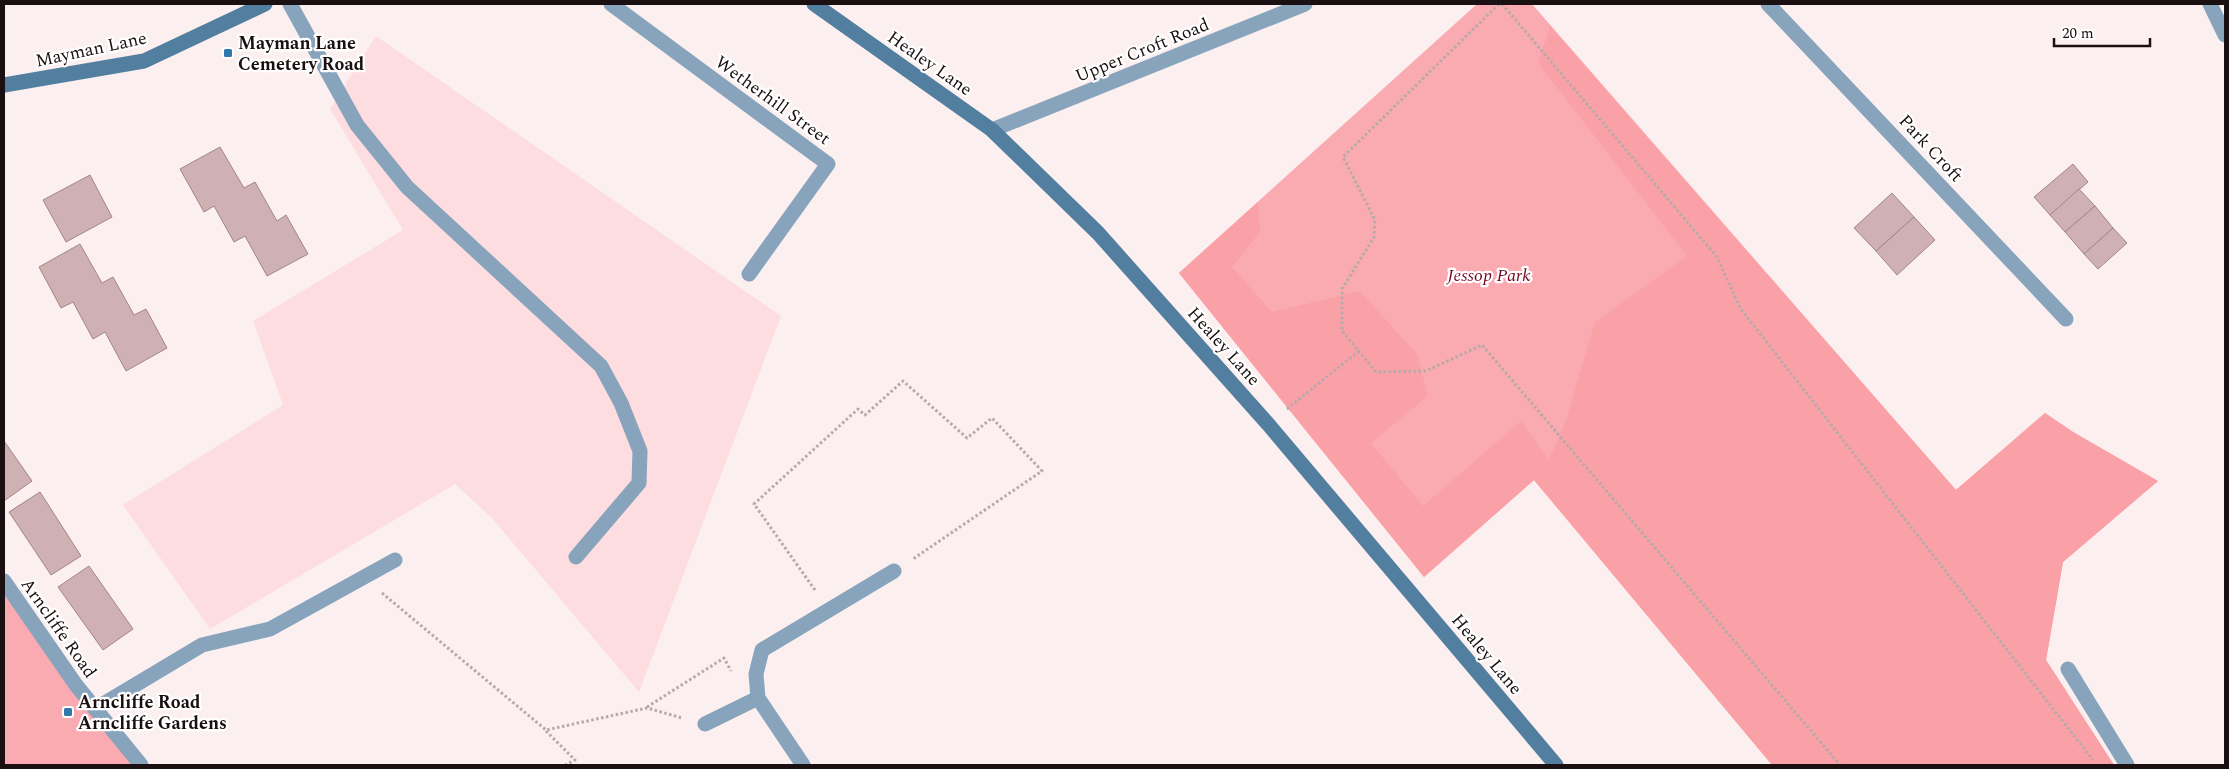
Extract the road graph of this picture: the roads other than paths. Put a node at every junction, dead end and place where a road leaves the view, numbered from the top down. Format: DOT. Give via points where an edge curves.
graph roads {
  1 [pos="265,4"];
  2 [pos="290,4"];
  3 [pos="611,4"];
  4 [pos="814,4"];
  5 [pos="1306,4"];
  6 [pos="1768,4"];
  7 [pos="2210,4"];
  8 [pos="2225,35"];
  9 [pos="4,85"];
  10 [pos="992,130"];
  11 [pos="749,274"];
  12 [pos="2066,319"];
  13 [pos="576,557"];
  14 [pos="395,560"];
  15 [pos="894,572"];
  16 [pos="4,581"];
  17 [pos="2068,669"];
  18 [pos="753,700"];
  19 [pos="95,709"];
  20 [pos="705,724"];
  21 [pos="141,765"];
  22 [pos="802,765"];
  23 [pos="1556,765"];
  24 [pos="2127,765"];
  1 -- 9 [label="main road, Mayman Lane" via="144,61"];
  2 -- 13 [label="street" via="357,125 407,188 601,366 640,452 639,483"];
  3 -- 11 [label="street, Wetherhill Street" via="828,164"];
  4 -- 10 [label="main road, Healey Lane"];
  5 -- 10 [label="street, Upper Croft Road"];
  6 -- 12 [label="street, Park Croft"];
  7 -- 8 [label="street"];
  10 -- 23 [label="main road, Healey Lane" via="1098,233 1268,424"];
  14 -- 19 [label="street" via="270,629 202,646"];
  15 -- 18 [label="street" via="762,650"];
  16 -- 19 [label="street, Arncliffe Road"];
  17 -- 24 [label="street"];
  18 -- 20 [label="street"];
  18 -- 22 [label="street"];
  19 -- 21 [label="street, Arncliffe Road"];
}
